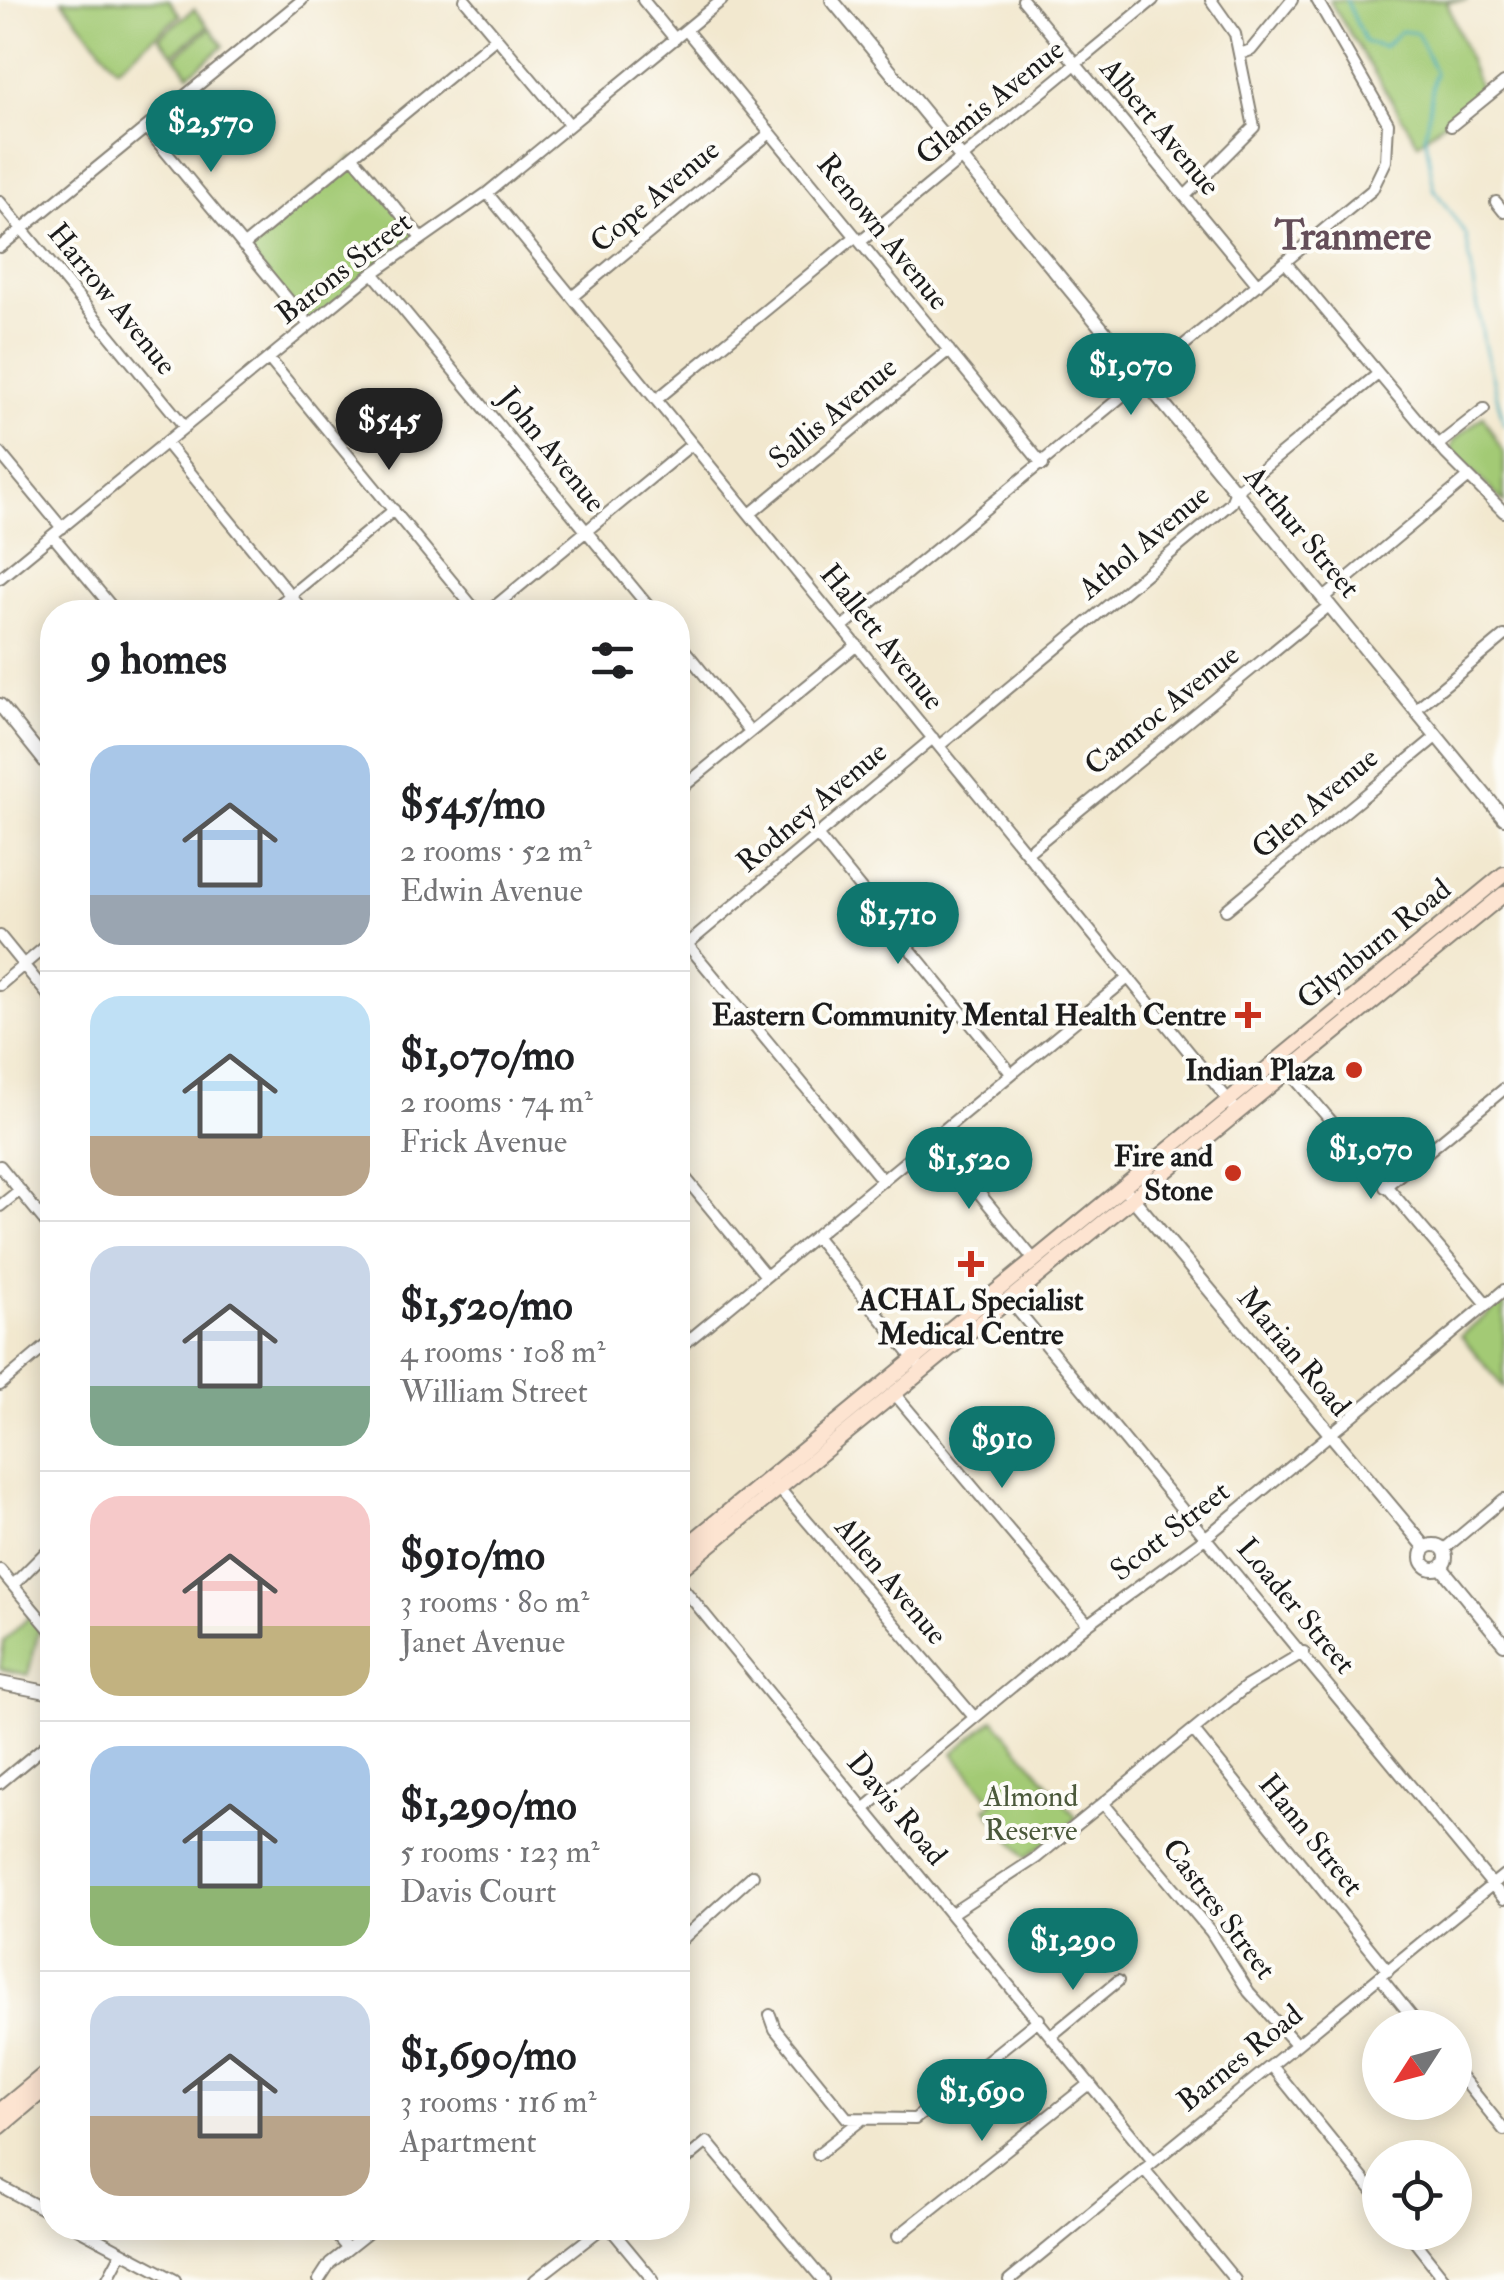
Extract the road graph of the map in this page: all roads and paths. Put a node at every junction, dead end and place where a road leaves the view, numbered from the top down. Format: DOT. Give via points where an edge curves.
graph roads {
  1 [pos="302,0"];
  2 [pos="465,0"];
  3 [pos="643,0"];
  4 [pos="722,0"];
  5 [pos="832,0"];
  6 [pos="1024,0"];
  7 [pos="1153,0"];
  8 [pos="1212,0"];
  9 [pos="1292,0"];
  10 [pos="1317,0"];
  11 [pos="686,30"];
  12 [pos="496,38"];
  13 [pos="675,39"];
  14 [pos="1240,54"];
  15 [pos="1076,64"];
  16 [pos="1504,83"];
  17 [pos="569,124"];
  18 [pos="1451,126"];
  19 [pos="147,129"];
  20 [pos="770,133"];
  21 [pos="353,157"];
  22 [pos="962,157"];
  23 [pos="486,193"];
  24 [pos="1185,196"];
  25 [pos="0,202"];
  26 [pos="1496,202"];
  27 [pos="1504,212"];
  28 [pos="22,229"];
  29 [pos="421,238"];
  30 [pos="857,240"];
  31 [pos="0,246"];
  32 [pos="243,246"];
  33 [pos="1286,263"];
  34 [pos="373,273"];
  35 [pos="1258,285"];
  36 [pos="572,297"];
  37 [pos="309,325"];
  38 [pos="948,350"];
  39 [pos="270,359"];
  40 [pos="1378,374"];
  41 [pos="1144,380"];
  42 [pos="656,400"];
  43 [pos="1484,409"];
  44 [pos="185,428"];
  45 [pos="166,443"];
  46 [pos="692,444"];
  47 [pos="1438,446"];
  48 [pos="0,453"];
  49 [pos="1043,465"];
  50 [pos="1470,477"];
  51 [pos="1236,491"];
  52 [pos="394,510"];
  53 [pos="1504,512"];
  54 [pos="750,514"];
  55 [pos="586,531"];
  56 [pos="58,532"];
  57 [pos="0,578"];
  58 [pos="290,596"];
  59 [pos="107,600"];
  60 [pos="285,600"];
  61 [pos="294,600"];
  62 [pos="467,600"];
  63 [pos="503,600"];
  64 [pos="643,600"];
  65 [pos="1327,602"];
  66 [pos="842,627"];
  67 [pos="1504,636"];
  68 [pos="856,645"];
  69 [pos="690,657"];
  70 [pos="0,705"];
  71 [pos="1416,709"];
  72 [pos="750,730"];
  73 [pos="1437,736"];
  74 [pos="936,742"];
  75 [pos="40,755"];
  76 [pos="690,782"];
  77 [pos="1504,818"];
  78 [pos="816,834"];
  79 [pos="1026,853"];
  80 [pos="1501,888"];
  81 [pos="1226,910"];
  82 [pos="0,936"];
  83 [pos="690,941"];
  84 [pos="690,948"];
  85 [pos="40,951"];
  86 [pos="24,965"];
  87 [pos="1128,978"];
  88 [pos="0,985"];
  89 [pos="40,985"];
  90 [pos="1346,1023"];
  91 [pos="1308,1034"];
  92 [pos="1278,1059"];
  93 [pos="1289,1071"];
  94 [pos="1011,1074"];
  95 [pos="1504,1089"];
  96 [pos="1234,1106"];
  97 [pos="934,1138"];
  98 [pos="0,1166"];
  99 [pos="883,1181"];
  100 [pos="690,1184"];
  101 [pos="1123,1187"];
  102 [pos="1385,1187"];
  103 [pos="20,1190"];
  104 [pos="1134,1200"];
  105 [pos="0,1206"];
  106 [pos="40,1215"];
  107 [pos="815,1236"];
  108 [pos="1036,1261"];
  109 [pos="766,1276"];
  110 [pos="1504,1290"];
  111 [pos="1010,1301"];
  112 [pos="1487,1304"];
  113 [pos="690,1339"];
  114 [pos="40,1351"];
  115 [pos="913,1359"];
  116 [pos="924,1372"];
  117 [pos="0,1385"];
  118 [pos="891,1390"];
  119 [pos="1330,1434"];
  120 [pos="775,1483"];
  121 [pos="1504,1499"];
  122 [pos="1205,1538"];
  123 [pos="1426,1548"];
  124 [pos="690,1549"];
  125 [pos="1444,1550"];
  126 [pos="40,1558"];
  127 [pos="1441,1567"];
  128 [pos="0,1570"];
  129 [pos="12,1586"];
  130 [pos="690,1597"];
  131 [pos="40,1618"];
  132 [pos="1088,1624"];
  133 [pos="1504,1644"];
  134 [pos="1304,1652"];
  135 [pos="0,1683"];
  136 [pos="40,1691"];
  137 [pos="974,1717"];
  138 [pos="1194,1731"];
  139 [pos="40,1750"];
  140 [pos="0,1784"];
  141 [pos="1104,1804"];
  142 [pos="864,1809"];
  143 [pos="753,1874"];
  144 [pos="1504,1875"];
  145 [pos="1492,1885"];
  146 [pos="1504,1899"];
  147 [pos="952,1913"];
  148 [pos="690,1933"];
  149 [pos="1384,1974"];
  150 [pos="1118,1981"];
  151 [pos="1409,2010"];
  152 [pos="770,2015"];
  153 [pos="1039,2019"];
  154 [pos="1052,2035"];
  155 [pos="1296,2044"];
  156 [pos="1272,2066"];
  157 [pos="40,2078"];
  158 [pos="1090,2082"];
  159 [pos="1472,2090"];
  160 [pos="40,2093"];
  161 [pos="0,2111"];
  162 [pos="861,2120"];
  163 [pos="0,2127"];
  164 [pos="1504,2130"];
  165 [pos="818,2154"];
  166 [pos="690,2156"];
  167 [pos="1148,2165"];
  168 [pos="1362,2178"];
  169 [pos="0,2186"];
  170 [pos="40,2208"];
  171 [pos="898,2236"];
  172 [pos="100,2240"];
  173 [pos="340,2240"];
  174 [pos="358,2240"];
  175 [pos="587,2240"];
  176 [pos="620,2240"];
  177 [pos="347,2248"];
  178 [pos="1421,2250"];
  179 [pos="122,2252"];
  180 [pos="1017,2278"];
  181 [pos="107,2280"];
  182 [pos="175,2280"];
  183 [pos="318,2280"];
  184 [pos="536,2280"];
  185 [pos="653,2280"];
  186 [pos="824,2280"];
  187 [pos="1235,2280"];
  188 [pos="1445,2280"];
  1 -- 19 [label="street"];
  2 -- 12 [label="street"];
  3 -- 13 [label="street"];
  4 -- 11 [label="street, Barons Street"];
  5 -- 22 [label="street, Arthur Street"];
  6 -- 15 [label="street, Albert Avenue"];
  7 -- 15 [label="street, Glamis Avenue"];
  8 -- 14 [label="street" via="1231,24"];
  9 -- 14 [label="street" via="1251,50"];
  10 -- 33 [label="street" via="1382,109 1389,141 1383,174 1372,190"];
  11 -- 13 [label="street, Barons Street"];
  11 -- 20 [label="street, Renown Avenue"];
  12 -- 17 [label="street"];
  12 -- 21 [label="street"];
  13 -- 17 [label="street, Barons Street"];
  14 -- 24 [label="street" via="1253,130"];
  15 -- 22 [label="street, Glamis Avenue"];
  15 -- 24 [label="street, Albert Avenue"];
  16 -- 18 [label="street"];
  17 -- 23 [label="street, Barons Street"];
  19 -- 28 [label="street"];
  19 -- 32 [label="street"];
  20 -- 30 [label="street, Renown Avenue"];
  20 -- 36 [label="street, Cope Avenue"];
  21 -- 29 [label="street"];
  21 -- 32 [label="street"];
  22 -- 30 [label="street, Glamis Avenue"];
  22 -- 41 [label="street, Arthur Street"];
  23 -- 29 [label="street, Barons Street"];
  23 -- 36 [label="street, Hallett Avenue"];
  24 -- 35 [label="street, Albert Avenue"];
  25 -- 28 [label="street, Harrow Avenue"];
  26 -- 27 [label="street"];
  28 -- 31 [label="street"];
  28 -- 44 [label="street, Harrow Avenue"];
  29 -- 34 [label="street, Barons Street"];
  30 -- 38 [label="street, Renown Avenue"];
  30 -- 42 [label="street, Glamis Avenue"];
  32 -- 37 [label="street"];
  33 -- 35 [label="street"];
  33 -- 40 [label="street"];
  34 -- 37 [label="street, Barons Street"];
  34 -- 55 [label="street, John Avenue"];
  35 -- 41 [label="street"];
  36 -- 42 [label="street, Hallett Avenue"];
  37 -- 39 [label="street, Barons Street"];
  38 -- 49 [label="street, Renown Avenue"];
  38 -- 54 [label="street, Sallis Avenue"];
  39 -- 44 [label="street, Barons Street"];
  39 -- 52 [label="street"];
  40 -- 47 [label="street"];
  40 -- 51 [label="street, Athol Avenue"];
  41 -- 49 [label="street"];
  41 -- 51 [label="street, Arthur Street"];
  42 -- 46 [label="street, Hallett Avenue"];
  43 -- 47 [label="street"];
  44 -- 45 [label="street, Barons Street"];
  45 -- 56 [label="street, Barons Street"];
  45 -- 58 [label="street"];
  46 -- 54 [label="street, Hallett Avenue"];
  46 -- 55 [label="street"];
  47 -- 50 [label="street"];
  48 -- 56 [label="street"];
  49 -- 66 [label="street"];
  50 -- 53 [label="street"];
  50 -- 65 [label="street, Camroc Avenue"];
  51 -- 65 [label="street, Arthur Street"];
  51 -- 74 [label="street, Athol Avenue" via="1231,504"];
  52 -- 58 [label="street"];
  52 -- 62 [label="street"];
  54 -- 66 [label="street, Hallett Avenue"];
  55 -- 63 [label="street"];
  55 -- 64 [label="street, John Avenue"];
  56 -- 57 [label="street, Barons Street"];
  56 -- 59 [label="street"];
  58 -- 60 [label="street"];
  58 -- 61 [label="street"];
  65 -- 71 [label="street, Arthur Street"];
  65 -- 79 [label="street, Camroc Avenue"];
  66 -- 68 [label="street, Hallett Avenue"];
  67 -- 71 [label="street"];
  68 -- 72 [label="street"];
  68 -- 74 [label="street, Hallett Avenue"];
  69 -- 72 [label="street"];
  70 -- 75 [label="street"];
  71 -- 73 [label="street, Arthur Street"];
  72 -- 76 [label="street"];
  73 -- 77 [label="street, Arthur Street"];
  73 -- 81 [label="street, Glen Avenue"];
  74 -- 78 [label="street, Rodney Avenue"];
  74 -- 79 [label="street, Hallett Avenue"];
  78 -- 83 [label="street, Rodney Avenue"];
  78 -- 94 [label="street"];
  79 -- 87 [label="street, Hallett Avenue"];
  80 -- 90 [label="main road, Glynburn Road"];
  80 -- 91 [label="main road, Glynburn Road"];
  82 -- 86 [label="street"];
  84 -- 99 [label="street"];
  85 -- 86 [label="street"];
  86 -- 88 [label="street"];
  86 -- 89 [label="street"];
  87 -- 94 [label="street"];
  87 -- 96 [label="street, Hallett Avenue"];
  90 -- 91 [label="main road"];
  90 -- 93 [label="main road, Glynburn Road"];
  91 -- 92 [label="main road, Glynburn Road"];
  92 -- 93 [label="street"];
  92 -- 96 [label="main road, Glynburn Road"];
  93 -- 96 [label="main road, Glynburn Road"];
  93 -- 102 [label="street"];
  94 -- 97 [label="street"];
  95 -- 102 [label="street"];
  96 -- 101 [label="main road, Glynburn Road"];
  96 -- 104 [label="main road, Glynburn Road"];
  97 -- 99 [label="street"];
  97 -- 108 [label="street"];
  98 -- 103 [label="street"];
  99 -- 107 [label="street"];
  100 -- 109 [label="street"];
  101 -- 104 [label="street, Marian Road"];
  101 -- 108 [label="main road, Glynburn Road"];
  102 -- 112 [label="street"];
  103 -- 105 [label="street"];
  103 -- 106 [label="street"];
  104 -- 111 [label="main road, Glynburn Road"];
  104 -- 119 [label="street, Marian Road"];
  107 -- 109 [label="street"];
  107 -- 115 [label="street"];
  108 -- 115 [label="main road, Glynburn Road"];
  109 -- 113 [label="street"];
  110 -- 112 [label="street, Scott Street"];
  111 -- 116 [label="main road, Glynburn Road"];
  111 -- 122 [label="street, Loader Street"];
  112 -- 119 [label="street, Scott Street"];
  114 -- 117 [label="street"];
  115 -- 116 [label="street"];
  115 -- 118 [label="main road, Glynburn Road"];
  116 -- 118 [label="main road, Glynburn Road"];
  118 -- 120 [label="main road, Glynburn Road"];
  118 -- 132 [label="street"];
  119 -- 122 [label="street, Scott Street"];
  119 -- 123 [label="street, Marian Road"];
  120 -- 124 [label="main road, Glynburn Road"];
  120 -- 137 [label="street, Allen Avenue"];
  121 -- 125 [label="street"];
  122 -- 132 [label="street, Scott Street"];
  122 -- 134 [label="street, Loader Street"];
  123 -- 125 [label="street"];
  123 -- 127 [label="street" via="1423,1563"];
  125 -- 127 [label="street"];
  126 -- 129 [label="street"];
  127 -- 133 [label="street"];
  128 -- 129 [label="street"];
  129 -- 131 [label="street"];
  130 -- 142 [label="street, Davis Road"];
  132 -- 137 [label="street, Scott Street"];
  134 -- 138 [label="street" via="1247,1686"];
  134 -- 145 [label="street, Loader Street"];
  135 -- 136 [label="street"];
  137 -- 142 [label="street, Scott Street"];
  138 -- 141 [label="street"];
  138 -- 149 [label="street, Hann Street"];
  139 -- 140 [label="street"];
  141 -- 147 [label="street"];
  141 -- 155 [label="street, Castres Street"];
  142 -- 147 [label="street, Davis Road"];
  143 -- 148 [label="street"];
  144 -- 145 [label="street, Barnes Road"];
  145 -- 146 [label="street, Loader Street"];
  145 -- 149 [label="street, Barnes Road"];
  147 -- 153 [label="street, Davis Road"];
  149 -- 151 [label="street, Hann Street"];
  149 -- 155 [label="street, Barnes Road"];
  150 -- 154 [label="street"];
  152 -- 162 [label="street" via="842,2114"];
  153 -- 154 [label="street, Davis Road"];
  153 -- 162 [label="street" via="913,2120"];
  154 -- 158 [label="street, Davis Road"];
  155 -- 156 [label="street, Barnes Road"];
  156 -- 167 [label="street, Barnes Road"];
  156 -- 168 [label="street"];
  157 -- 161 [label="main road"];
  158 -- 167 [label="street, Davis Road"];
  158 -- 171 [label="street"];
  159 -- 164 [label="street"];
  160 -- 163 [label="main road"];
  162 -- 165 [label="street"];
  166 -- 186 [label="street" via="706,2142"];
  167 -- 180 [label="street, Barnes Road"];
  167 -- 187 [label="street, Davis Road"];
  169 -- 170 [label="street"];
  172 -- 179 [label="street"];
  173 -- 177 [label="street"];
  174 -- 177 [label="street"];
  175 -- 184 [label="street"];
  176 -- 185 [label="street"];
  177 -- 183 [label="street"];
  178 -- 188 [label="street"];
  179 -- 181 [label="street"];
  179 -- 182 [label="street"];
}
